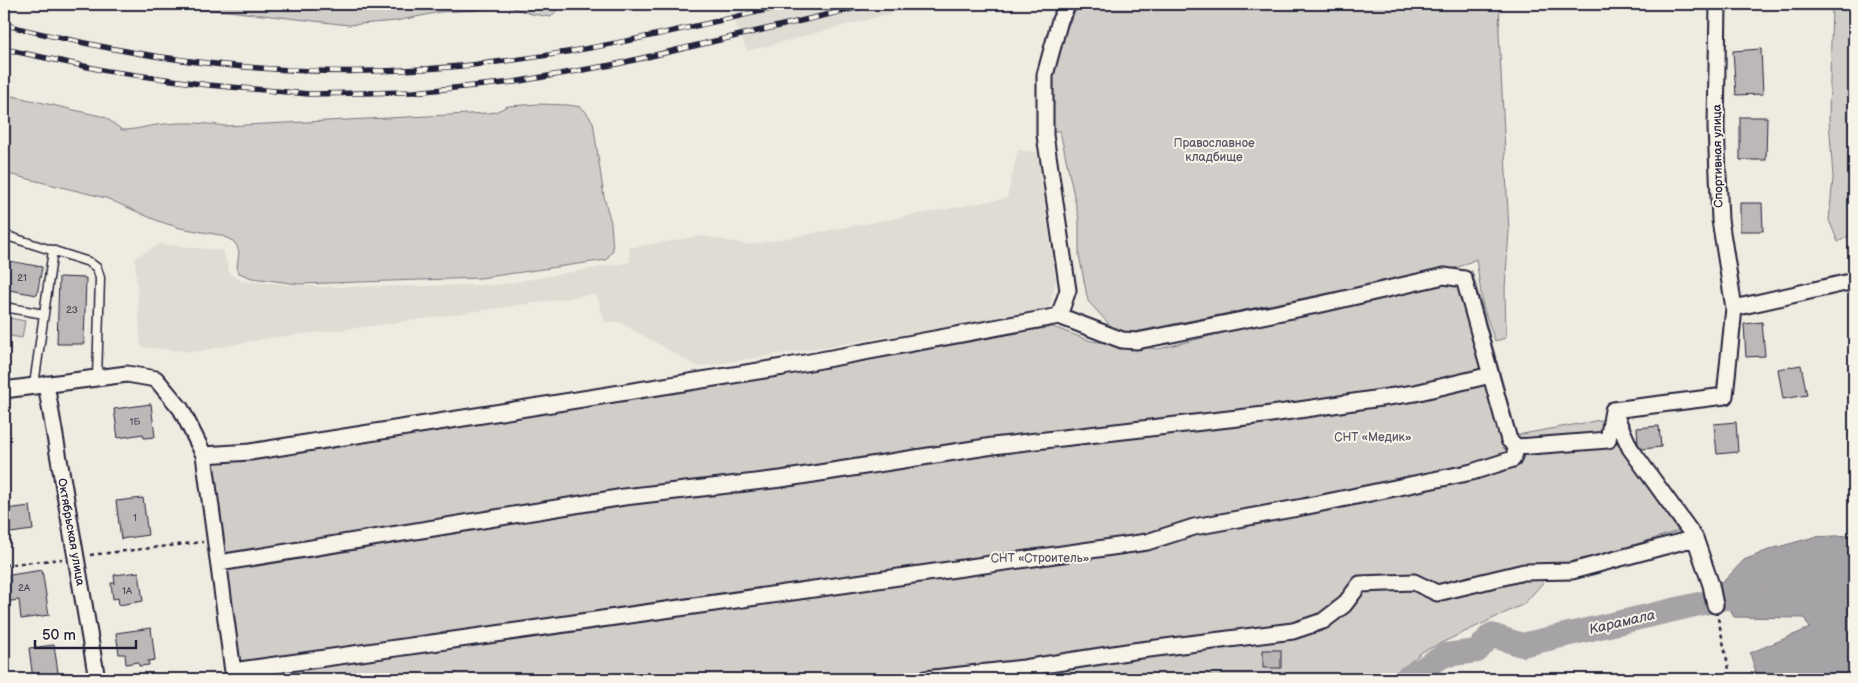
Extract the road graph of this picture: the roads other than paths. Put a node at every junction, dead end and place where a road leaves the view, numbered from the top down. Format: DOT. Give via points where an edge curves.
graph roads {
  1 [pos="1068,4"];
  2 [pos="1718,4"];
  3 [pos="4,235"];
  4 [pos="53,250"];
  5 [pos="1854,281"];
  6 [pos="4,306"];
  7 [pos="1734,308"];
  8 [pos="44,314"];
  9 [pos="1059,316"];
  10 [pos="1491,375"];
  11 [pos="97,378"];
  12 [pos="40,385"];
  13 [pos="4,390"];
  14 [pos="1613,410"];
  15 [pos="1517,447"];
  16 [pos="204,455"];
  17 [pos="1695,538"];
  18 [pos="219,563"];
  19 [pos="1715,605"];
  20 [pos="234,675"];
  21 [pos="97,679"];
  22 [pos="925,679"];
  1 -- 9 [label="street" via="1060,20 1045,75 1045,134 1068,290"];
  2 -- 7 [label="street, Спортивная улица" via="1716,128 1720,220"];
  3 -- 4 [label="lane"];
  4 -- 8 [label="lane"];
  4 -- 11 [label="lane" via="89,262 99,273"];
  5 -- 7 [label="street"];
  6 -- 8 [label="lane"];
  7 -- 14 [label="street, Спортивная улица" via="1725,396"];
  8 -- 12 [label="lane"];
  9 -- 10 [label="street" via="1122,340 1137,341 1444,276 1464,279"];
  9 -- 16 [label="street" via="783,367 250,452"];
  10 -- 15 [label="street" via="1508,440"];
  10 -- 18 [label="street" via="1415,393 1264,416 993,446 781,479 624,497"];
  11 -- 12 [label="street"];
  11 -- 16 [label="street" via="128,374 156,378 181,410"];
  12 -- 13 [label="street"];
  12 -- 21 [label="street, Октябрьская улица" via="76,557"];
  14 -- 15 [label="street" via="1608,440"];
  14 -- 17 [label="street" via="1630,448"];
  15 -- 20 [label="street" via="1513,459 1472,472 1303,508 1194,527 1147,542"];
  16 -- 18 [label="street"];
  17 -- 19 [label="street"];
  17 -- 22 [label="street" via="1572,571 1524,572 1437,593 1414,582 1360,584 1344,605 1323,621 1293,630"];
  18 -- 20 [label="street"];
}
